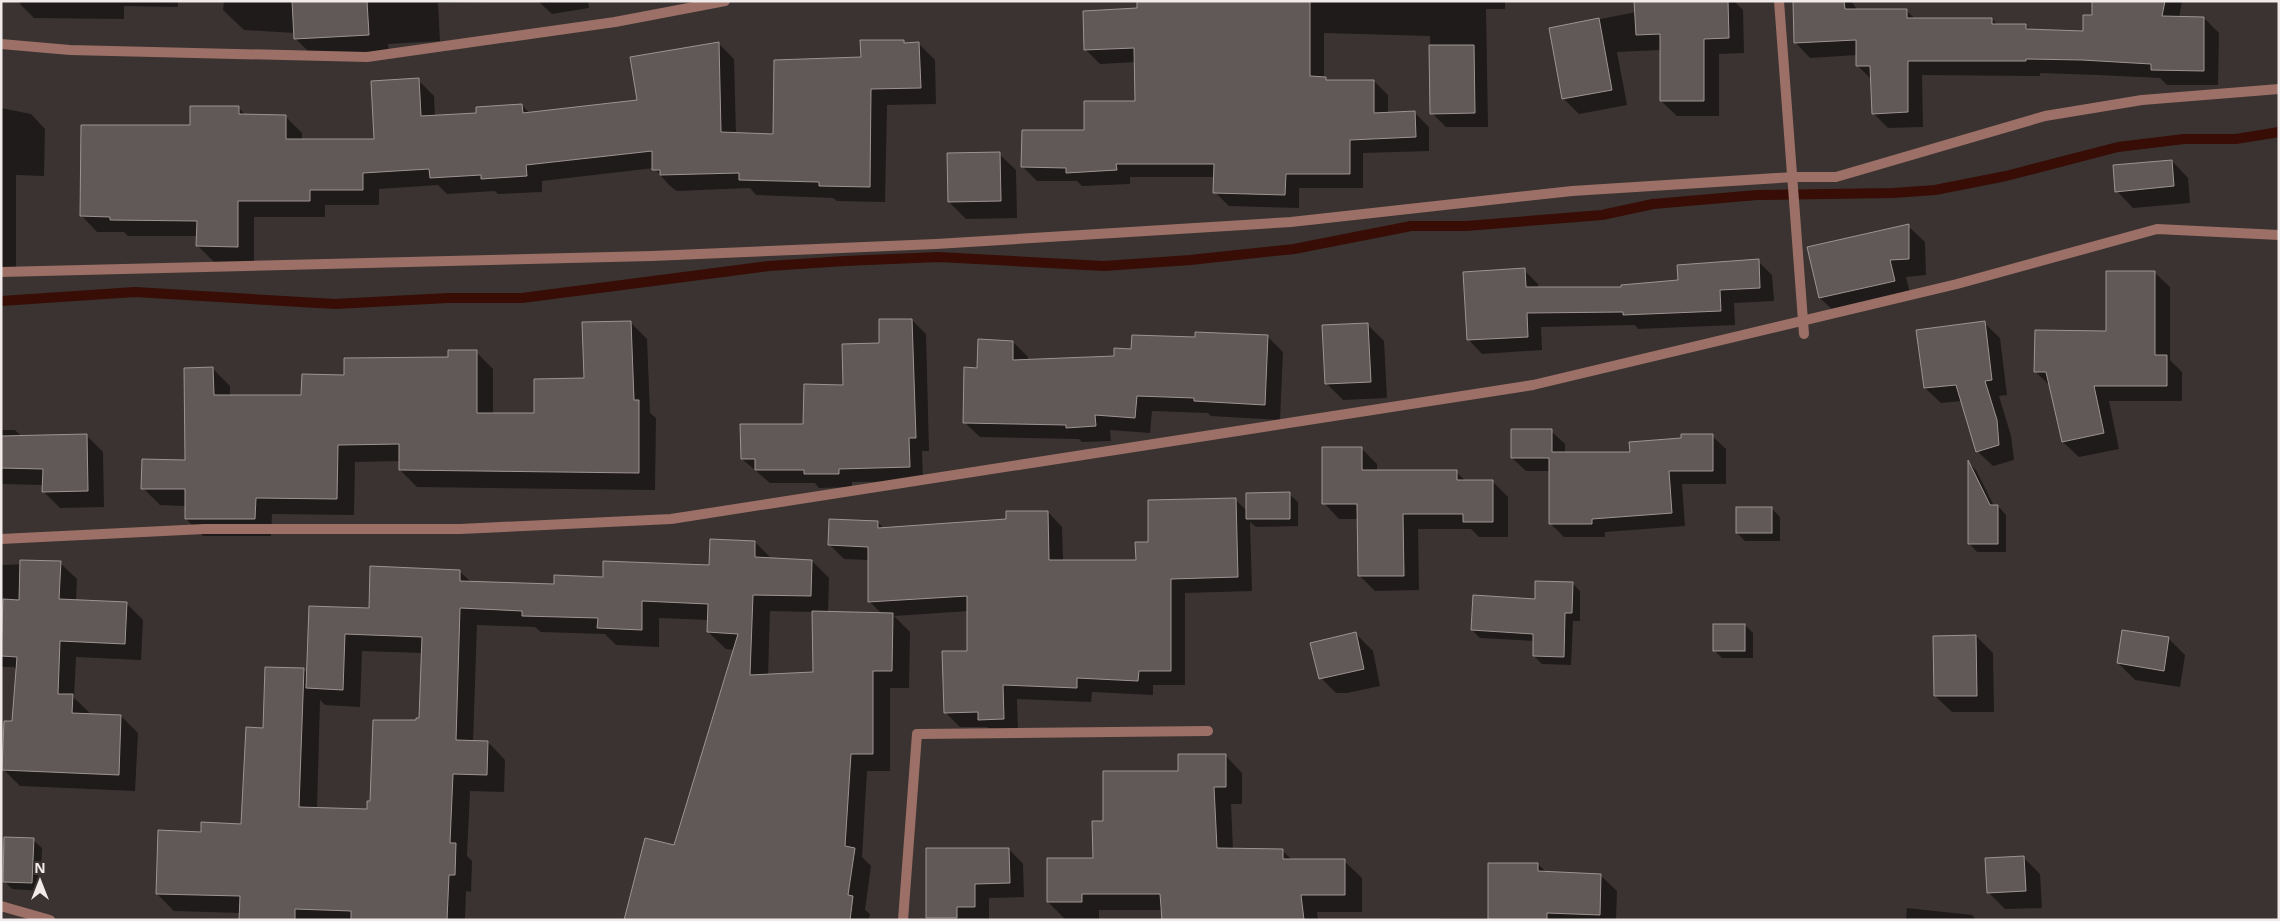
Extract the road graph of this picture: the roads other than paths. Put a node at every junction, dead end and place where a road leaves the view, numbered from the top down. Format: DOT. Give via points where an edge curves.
graph roads {
  1 [pos="725,1"];
  2 [pos="1779,1"];
  3 [pos="1,44"];
  4 [pos="2279,89"];
  5 [pos="1794,177"];
  6 [pos="2279,235"];
  7 [pos="1,272"];
  8 [pos="1804,321"];
  9 [pos="1804,334"];
  10 [pos="1,539"];
  11 [pos="1208,732"];
  12 [pos="1,906"];
  13 [pos="50,920"];
  14 [pos="904,920"];
  1 -- 3 [label="street" via="615,22 367,57 70,50"];
  2 -- 5 [label="street"];
  4 -- 5 [label="street" via="2142,100 2045,116 1836,177"];
  5 -- 7 [label="street" via="1572,191 1291,222 946,244 652,256"];
  5 -- 8 [label="street"];
  6 -- 8 [label="street" via="2157,229 1957,284"];
  8 -- 9 [label="street"];
  8 -- 10 [label="street" via="1532,385 671,519 460,530 204,530"];
  11 -- 14 [label="street" via="917,734"];
  12 -- 13 [label="street"];
}
